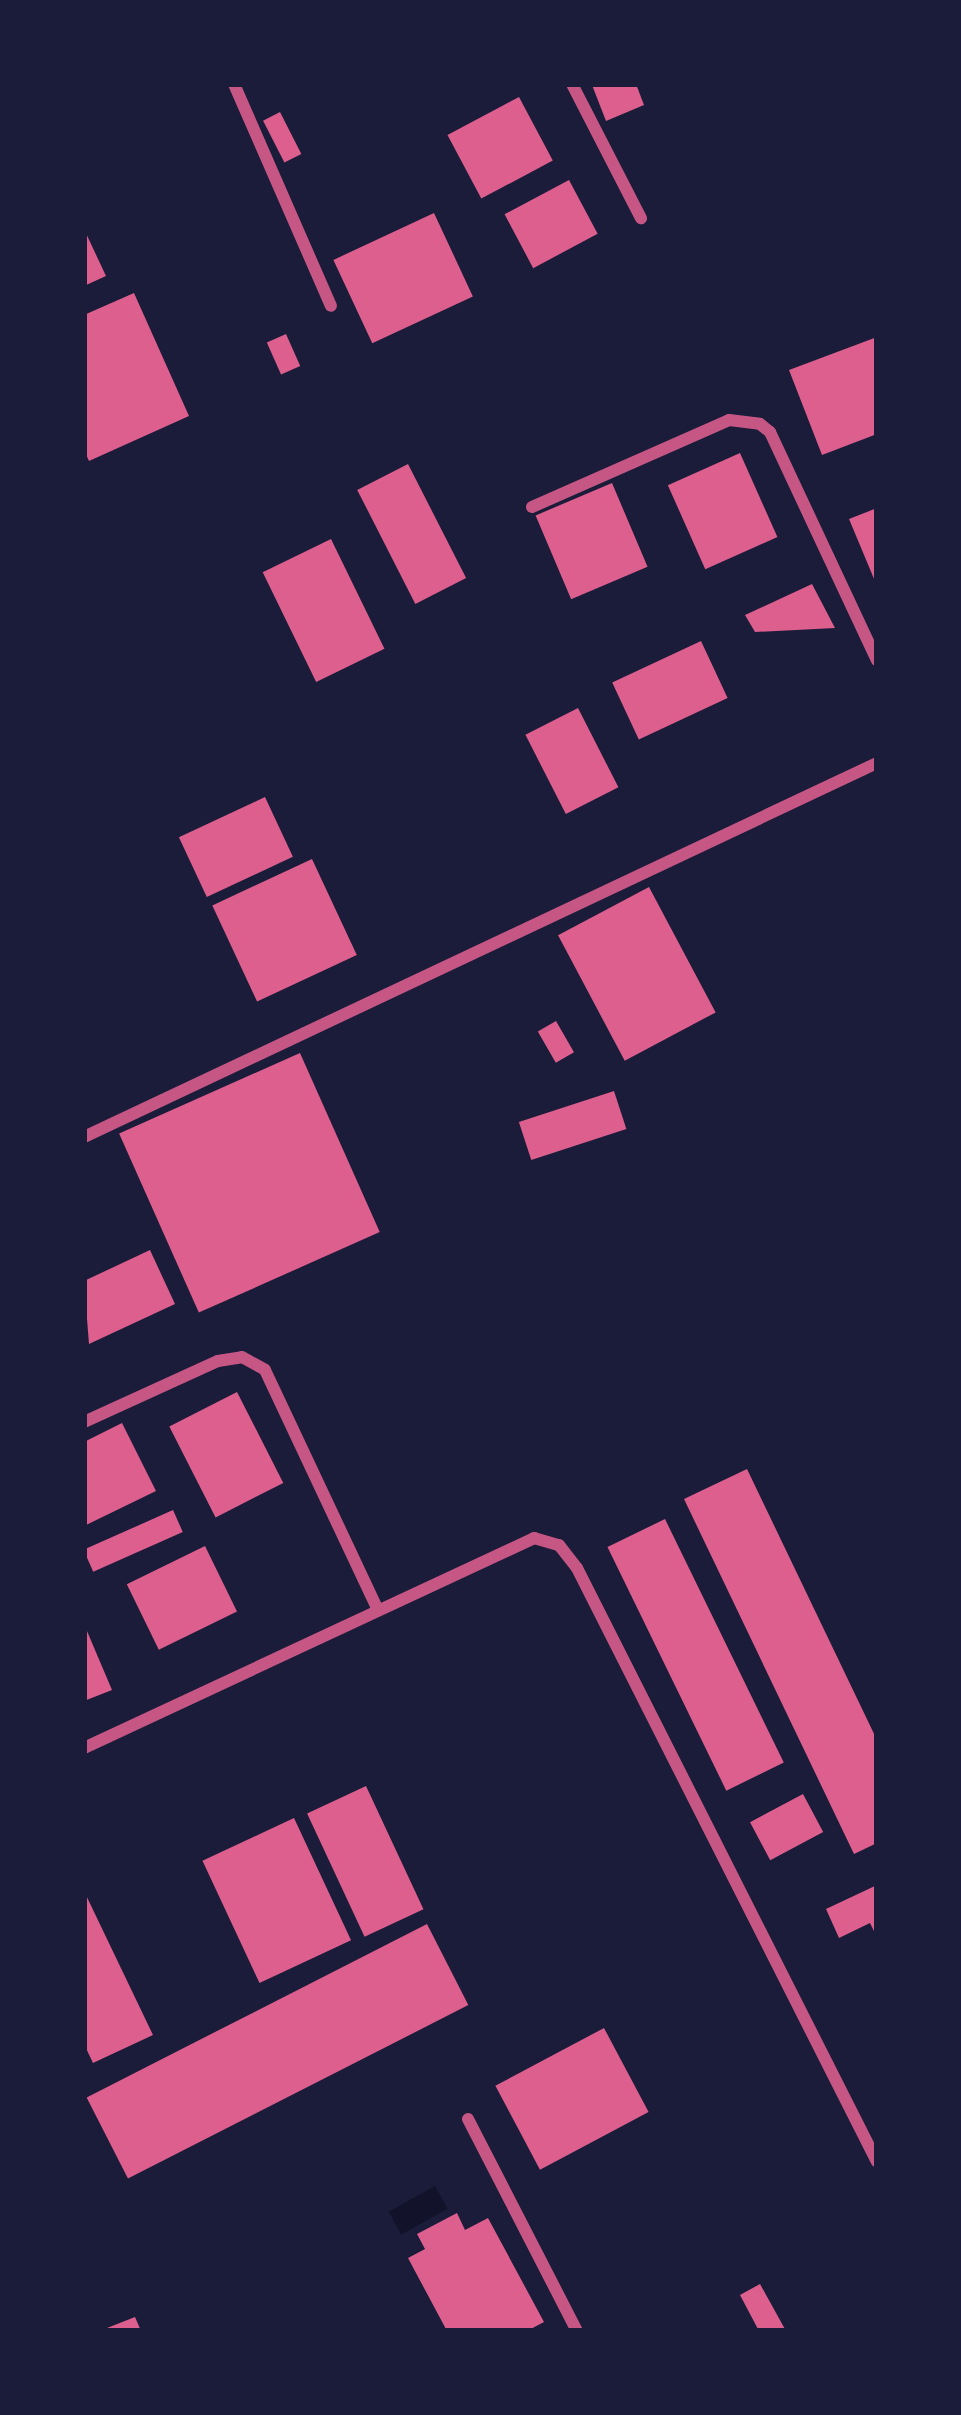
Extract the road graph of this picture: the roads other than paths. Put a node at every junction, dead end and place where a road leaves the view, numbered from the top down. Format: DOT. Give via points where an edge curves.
graph roads {
  1 [pos="234,84"];
  2 [pos="572,84"];
  3 [pos="641,218"];
  4 [pos="331,306"];
  5 [pos="532,507"];
  6 [pos="877,660"];
  7 [pos="877,764"];
  8 [pos="84,1137"];
  9 [pos="84,1422"];
  10 [pos="378,1610"];
  11 [pos="84,1748"];
  12 [pos="468,2119"];
  13 [pos="877,2162"];
  14 [pos="577,2331"];
  1 -- 4 [label="street"];
  2 -- 3 [label="street"];
  5 -- 6 [label="street" via="729,420 760,424"];
  7 -- 8 [label="street"];
  9 -- 10 [label="street" via="218,1361 242,1357 265,1370"];
  10 -- 11 [label="street"];
  10 -- 13 [label="street" via="534,1538 559,1545"];
  12 -- 14 [label="street"];
}
